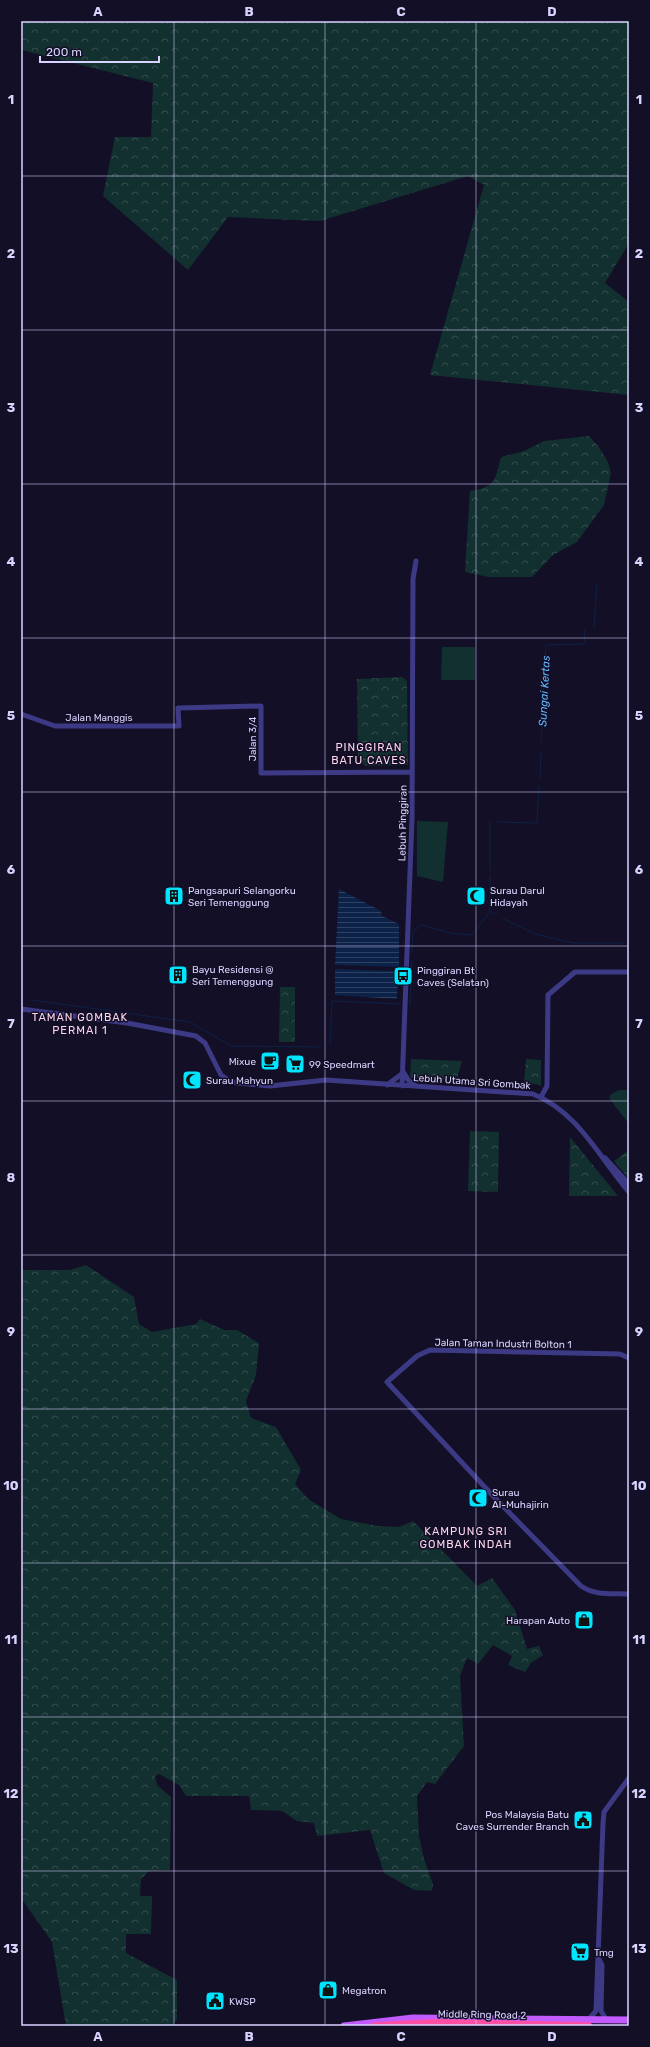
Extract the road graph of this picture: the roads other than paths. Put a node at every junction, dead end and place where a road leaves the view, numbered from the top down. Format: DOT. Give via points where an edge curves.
graph roads {
  1 [pos="416,561"];
  2 [pos="21,714"];
  3 [pos="178,726"];
  4 [pos="412,772"];
  5 [pos="629,972"];
  6 [pos="21,1009"];
  7 [pos="403,1073"];
  8 [pos="385,1086"];
  9 [pos="402,1086"];
  10 [pos="418,1086"];
  11 [pos="541,1097"];
  12 [pos="597,1149"];
  13 [pos="629,1184"];
  14 [pos="629,1192"];
  15 [pos="629,1358"];
  16 [pos="629,1594"];
  17 [pos="629,1778"];
  18 [pos="599,1959"];
  19 [pos="480,2018"];
  20 [pos="606,2019"];
  21 [pos="629,2020"];
  22 [pos="589,2022"];
  23 [pos="344,2026"];
  24 [pos="376,2026"];
  25 [pos="488,2026"];
  1 -- 4 [label="street, Lebuh Pinggiran" via="411,638"];
  2 -- 3 [label="street, Jalan Manggis" via="55,726"];
  3 -- 4 [label="street, Jalan 3/4" via="178,708 261,706 261,773"];
  4 -- 7 [label="street, Lebuh Pinggiran"];
  5 -- 11 [label="street" via="575,972 548,995 547,1086"];
  6 -- 8 [label="street, Lebuh Utama Sri Gombak" via="127,1023 196,1036 205,1043 221,1074 230,1081 270,1086 326,1080"];
  7 -- 8 [label="street"];
  7 -- 9 [label="street, Lebuh Pinggiran"];
  7 -- 10 [label="street" via="408,1080"];
  8 -- 9 [label="street, Lebuh Utama Sri Gombak"];
  9 -- 10 [label="street, Lebuh Utama Sri Gombak"];
  10 -- 11 [label="street, Lebuh Utama Sri Gombak" via="524,1092"];
  11 -- 12 [label="street, Lebuh Utama Sri Gombak" via="575,1122"];
  12 -- 13 [label="street, Lebuh Utama Sri Gombak"];
  12 -- 14 [label="street, Lebuh Utama Sri Gombak"];
  15 -- 16 [label="street, Jalan Taman Industri Bolton 1" via="620,1354 430,1350 417,1356 387,1382 581,1586 589,1592"];
  17 -- 18 [label="street" via="604,1812"];
  18 -- 20 [label="street" via="602,1966 601,2011"];
  18 -- 22 [label="street" via="596,2011"];
  19 -- 22 [label="main road"];
  19 -- 23 [label="main road" via="401,2018"];
  19 -- 25 [label="main road" via="486,2021"];
  20 -- 21 [label="main road"];
  20 -- 22 [label="main road"];
  22 -- 24 [label="highway, Middle Ring Road 2, bridge" via="428,2023"];
}
